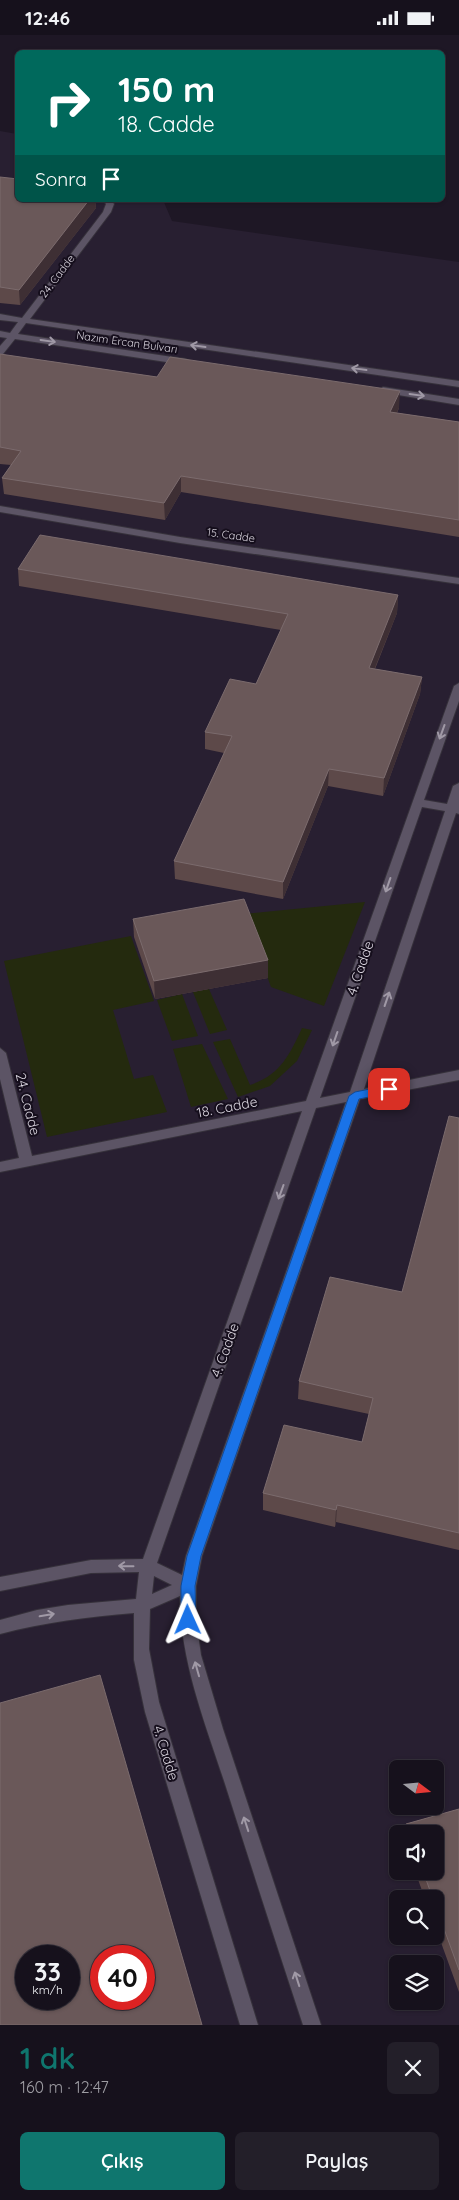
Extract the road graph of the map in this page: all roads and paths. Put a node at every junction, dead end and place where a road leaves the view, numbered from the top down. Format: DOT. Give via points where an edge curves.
graph roads {
  1 [pos="108,202"];
  2 [pos="0,317"];
  3 [pos="24,320"];
  4 [pos="0,334"];
  5 [pos="12,336"];
  6 [pos="0,352"];
  7 [pos="197,363"];
  8 [pos="459,384"];
  9 [pos="372,389"];
  10 [pos="459,401"];
  11 [pos="0,509"];
  12 [pos="459,581"];
  13 [pos="459,686"];
  14 [pos="459,786"];
  15 [pos="417,802"];
  16 [pos="455,810"];
  17 [pos="0,1053"];
  18 [pos="459,1075"];
  19 [pos="355,1096"];
  20 [pos="312,1105"];
  21 [pos="27,1162"];
  22 [pos="0,1167"];
  23 [pos="148,1567"];
  24 [pos="0,1584"];
  25 [pos="188,1586"];
  26 [pos="142,1605"];
  27 [pos="0,1627"];
  28 [pos="250,2025"];
  29 [pos="312,2025"];
  1 -- 3 [label="street, 24. Cadde" via="107,212"];
  2 -- 3 [label="street, Nazım Ercan Bulvarı"];
  3 -- 5 [label="street, 24. Cadde"];
  8 -- 3 [label="street, Nazım Ercan Bulvarı, one-way"];
  4 -- 5 [label="street, Nazım Ercan Bulvarı"];
  5 -- 6 [label="street, 24. Cadde"];
  5 -- 7 [label="street, Nazım Ercan Bulvarı, one-way"];
  9 -- 10 [label="street, one-way"];
  11 -- 12 [label="street, 15. Cadde" via="180,540"];
  13 -- 15 [label="street, 4. Cadde, one-way"];
  14 -- 16 [label="street"];
  15 -- 16 [label="street"];
  15 -- 20 [label="street, 4. Cadde, one-way"];
  19 -- 16 [label="street, one-way"];
  17 -- 21 [label="street, 24. Cadde"];
  18 -- 19 [label="street, 18. Cadde"];
  19 -- 20 [label="street, 18. Cadde"];
  19 -- 25 [label="street" via="194,1556"];
  20 -- 21 [label="street, 18. Cadde"];
  20 -- 23 [label="street, 4. Cadde, one-way"];
  21 -- 22 [label="street, 18. Cadde"];
  23 -- 24 [label="street, one-way" via="96,1567"];
  23 -- 25 [label="street"];
  23 -- 26 [label="street, 4. Cadde"];
  25 -- 26 [label="street"];
  29 -- 25 [label="street, one-way" via="193,1655"];
  27 -- 26 [label="street, one-way" via="68,1611"];
  26 -- 28 [label="street, 4. Cadde" via="141,1641 156,1722"];
}
